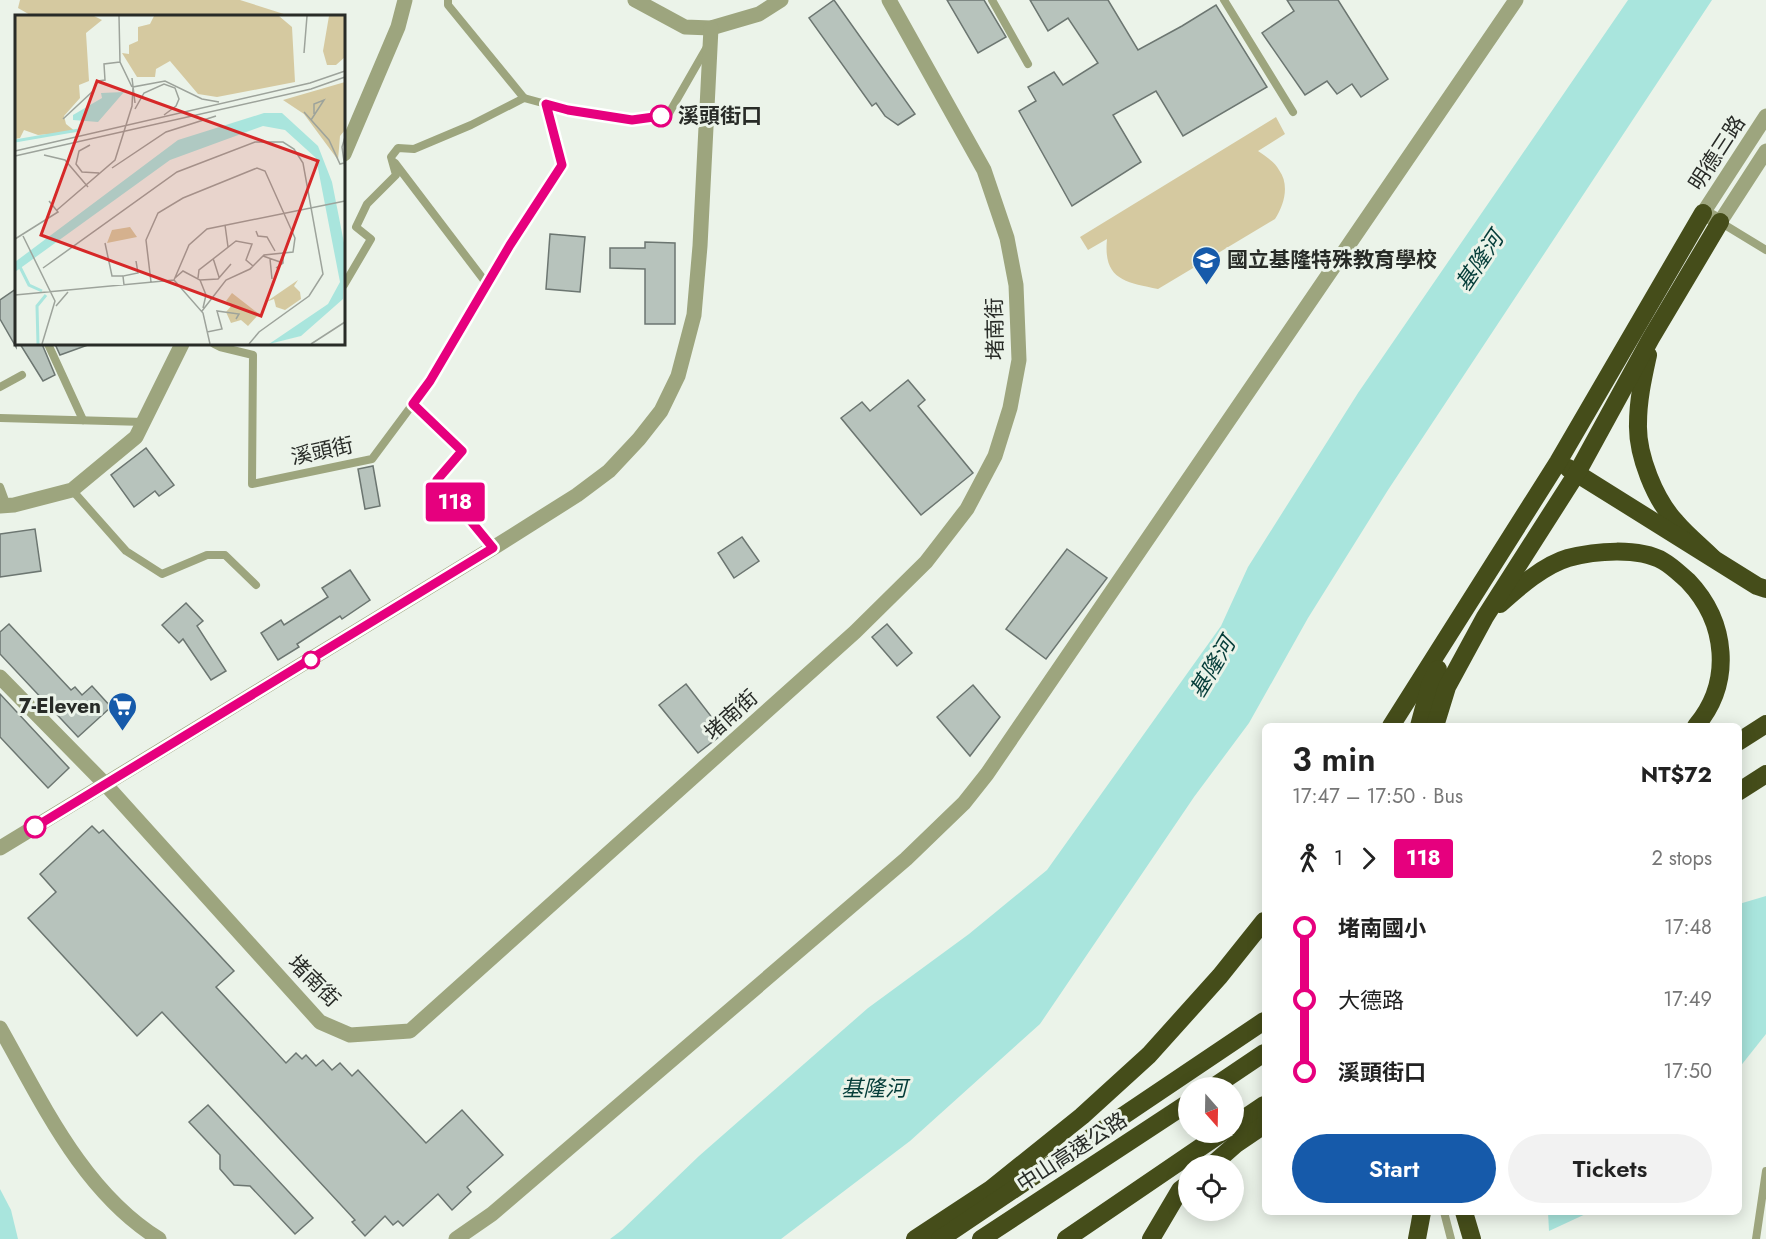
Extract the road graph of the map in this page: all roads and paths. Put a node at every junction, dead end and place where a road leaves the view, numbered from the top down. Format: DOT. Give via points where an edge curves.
graph roads {
  1 [pos="405,0"];
  2 [pos="448,0"];
  3 [pos="635,0"];
  4 [pos="781,0"];
  5 [pos="889,0"];
  6 [pos="992,0"];
  7 [pos="1224,0"];
  8 [pos="1516,0"];
  9 [pos="710,35"];
  10 [pos="1028,64"];
  11 [pos="524,98"];
  12 [pos="546,104"];
  13 [pos="1293,112"];
  14 [pos="1766,116"];
  15 [pos="1766,151"];
  16 [pos="345,152"];
  17 [pos="390,157"];
  18 [pos="1703,213"];
  19 [pos="1720,222"];
  20 [pos="1766,250"];
  21 [pos="345,283"];
  22 [pos="487,284"];
  23 [pos="1651,338"];
  24 [pos="48,345"];
  25 [pos="182,345"];
  26 [pos="216,345"];
  27 [pos="22,375"];
  28 [pos="0,387"];
  29 [pos="413,404"];
  30 [pos="0,418"];
  31 [pos="83,420"];
  32 [pos="144,422"];
  33 [pos="1558,462"];
  34 [pos="1576,474"];
  35 [pos="0,487"];
  36 [pos="72,490"];
  37 [pos="3,506"];
  38 [pos="493,548"];
  39 [pos="1713,558"];
  40 [pos="256,585"];
  41 [pos="1766,589"];
  42 [pos="1468,605"];
  43 [pos="1485,616"];
  44 [pos="0,677"];
  45 [pos="1393,723"];
  46 [pos="1420,723"];
  47 [pos="1436,723"];
  48 [pos="1698,723"];
  49 [pos="1766,724"];
  50 [pos="1742,739"];
  51 [pos="1766,774"];
  52 [pos="106,785"];
  53 [pos="1742,789"];
  54 [pos="0,848"];
  55 [pos="1262,924"];
  56 [pos="1262,1022"];
  57 [pos="0,1028"];
  58 [pos="1262,1054"];
  59 [pos="1228,1077"];
  60 [pos="1262,1106"];
  61 [pos="1178,1110"];
  62 [pos="1244,1119"];
  63 [pos="1262,1126"];
  64 [pos="1207,1143"];
  65 [pos="1223,1155"];
  66 [pos="1766,1171"];
  67 [pos="1178,1193"];
  68 [pos="1421,1215"];
  69 [pos="1445,1215"];
  70 [pos="1465,1215"];
  71 [pos="159,1239"];
  72 [pos="456,1239"];
  73 [pos="915,1239"];
  74 [pos="939,1239"];
  75 [pos="981,1239"];
  76 [pos="1066,1239"];
  77 [pos="1151,1239"];
  78 [pos="1417,1239"];
  79 [pos="1451,1239"];
  80 [pos="1472,1239"];
  81 [pos="1756,1239"];
  1 -- 16 [label="street" via="398,27"];
  2 -- 11 [label="lane" via="448,6"];
  3 -- 9 [label="street" via="685,27"];
  4 -- 9 [label="street"];
  5 -- 52 [label="street, 堵南街" via="984,170 1007,238 1016,285 1019,360 995,456 967,509 926,562 855,632 410,1031 350,1035 320,1022"];
  6 -- 10 [label="lane"];
  7 -- 13 [label="lane"];
  8 -- 72 [label="street" via="964,803 906,859 492,1214"];
  9 -- 12 [label="lane" via="668,115 632,120"];
  9 -- 38 [label="street" via="694,315 678,376 661,411 609,471"];
  11 -- 12 [label="lane"];
  11 -- 17 [label="lane" via="414,149 398,148"];
  12 -- 22 [label="lane, 溪頭街" via="562,165"];
  14 -- 18 [label="street, 明德三路"];
  15 -- 19 [label="street, 明德三路"];
  17 -- 21 [label="lane" via="396,175 368,204 356,227 371,239"];
  17 -- 22 [label="lane"];
  18 -- 19 [label="street"];
  18 -- 33 [label="highway"];
  19 -- 20 [label="lane"];
  19 -- 23 [label="highway"];
  22 -- 29 [label="lane, 溪頭街"];
  23 -- 34 [label="highway"];
  23 -- 39 [label="highway" via="1638,427 1644,463 1656,494 1675,521"];
  24 -- 31 [label="lane"];
  25 -- 32 [label="street"];
  26 -- 29 [label="lane, 溪頭街" via="253,355 252,484 372,459"];
  27 -- 28 [label="lane"];
  29 -- 38 [label="lane" via="462,451 437,480"];
  30 -- 31 [label="lane"];
  31 -- 32 [label="lane"];
  32 -- 36 [label="street" via="136,437"];
  33 -- 34 [label="highway"];
  33 -- 42 [label="highway"];
  34 -- 39 [label="highway"];
  34 -- 43 [label="highway"];
  35 -- 37 [label="lane"];
  36 -- 37 [label="street"];
  36 -- 40 [label="lane" via="126,551 162,574 207,555 225,555"];
  38 -- 52 [label="street"];
  39 -- 41 [label="highway"];
  42 -- 45 [label="highway"];
  42 -- 46 [label="highway" via="1430,685"];
  43 -- 47 [label="highway" via="1447,687"];
  43 -- 48 [label="highway" via="1531,577 1567,559 1603,552 1637,553 1662,560 1700,594 1721,643 1714,696"];
  44 -- 52 [label="street, 堵南街"];
  49 -- 50 [label="highway"];
  51 -- 53 [label="highway"];
  52 -- 54 [label="street"];
  55 -- 73 [label="highway" via="1149,1055 1082,1116 991,1189"];
  56 -- 74 [label="highway"];
  57 -- 71 [label="street" via="71,1150 96,1185"];
  58 -- 59 [label="highway"];
  60 -- 62 [label="highway"];
  61 -- 75 [label="highway, 中山高速公路"];
  63 -- 65 [label="highway"];
  64 -- 76 [label="highway"];
  66 -- 81 [label="lane"];
  67 -- 77 [label="highway"];
  68 -- 78 [label="highway"];
  69 -- 79 [label="lane"];
  70 -- 80 [label="highway"];
}
